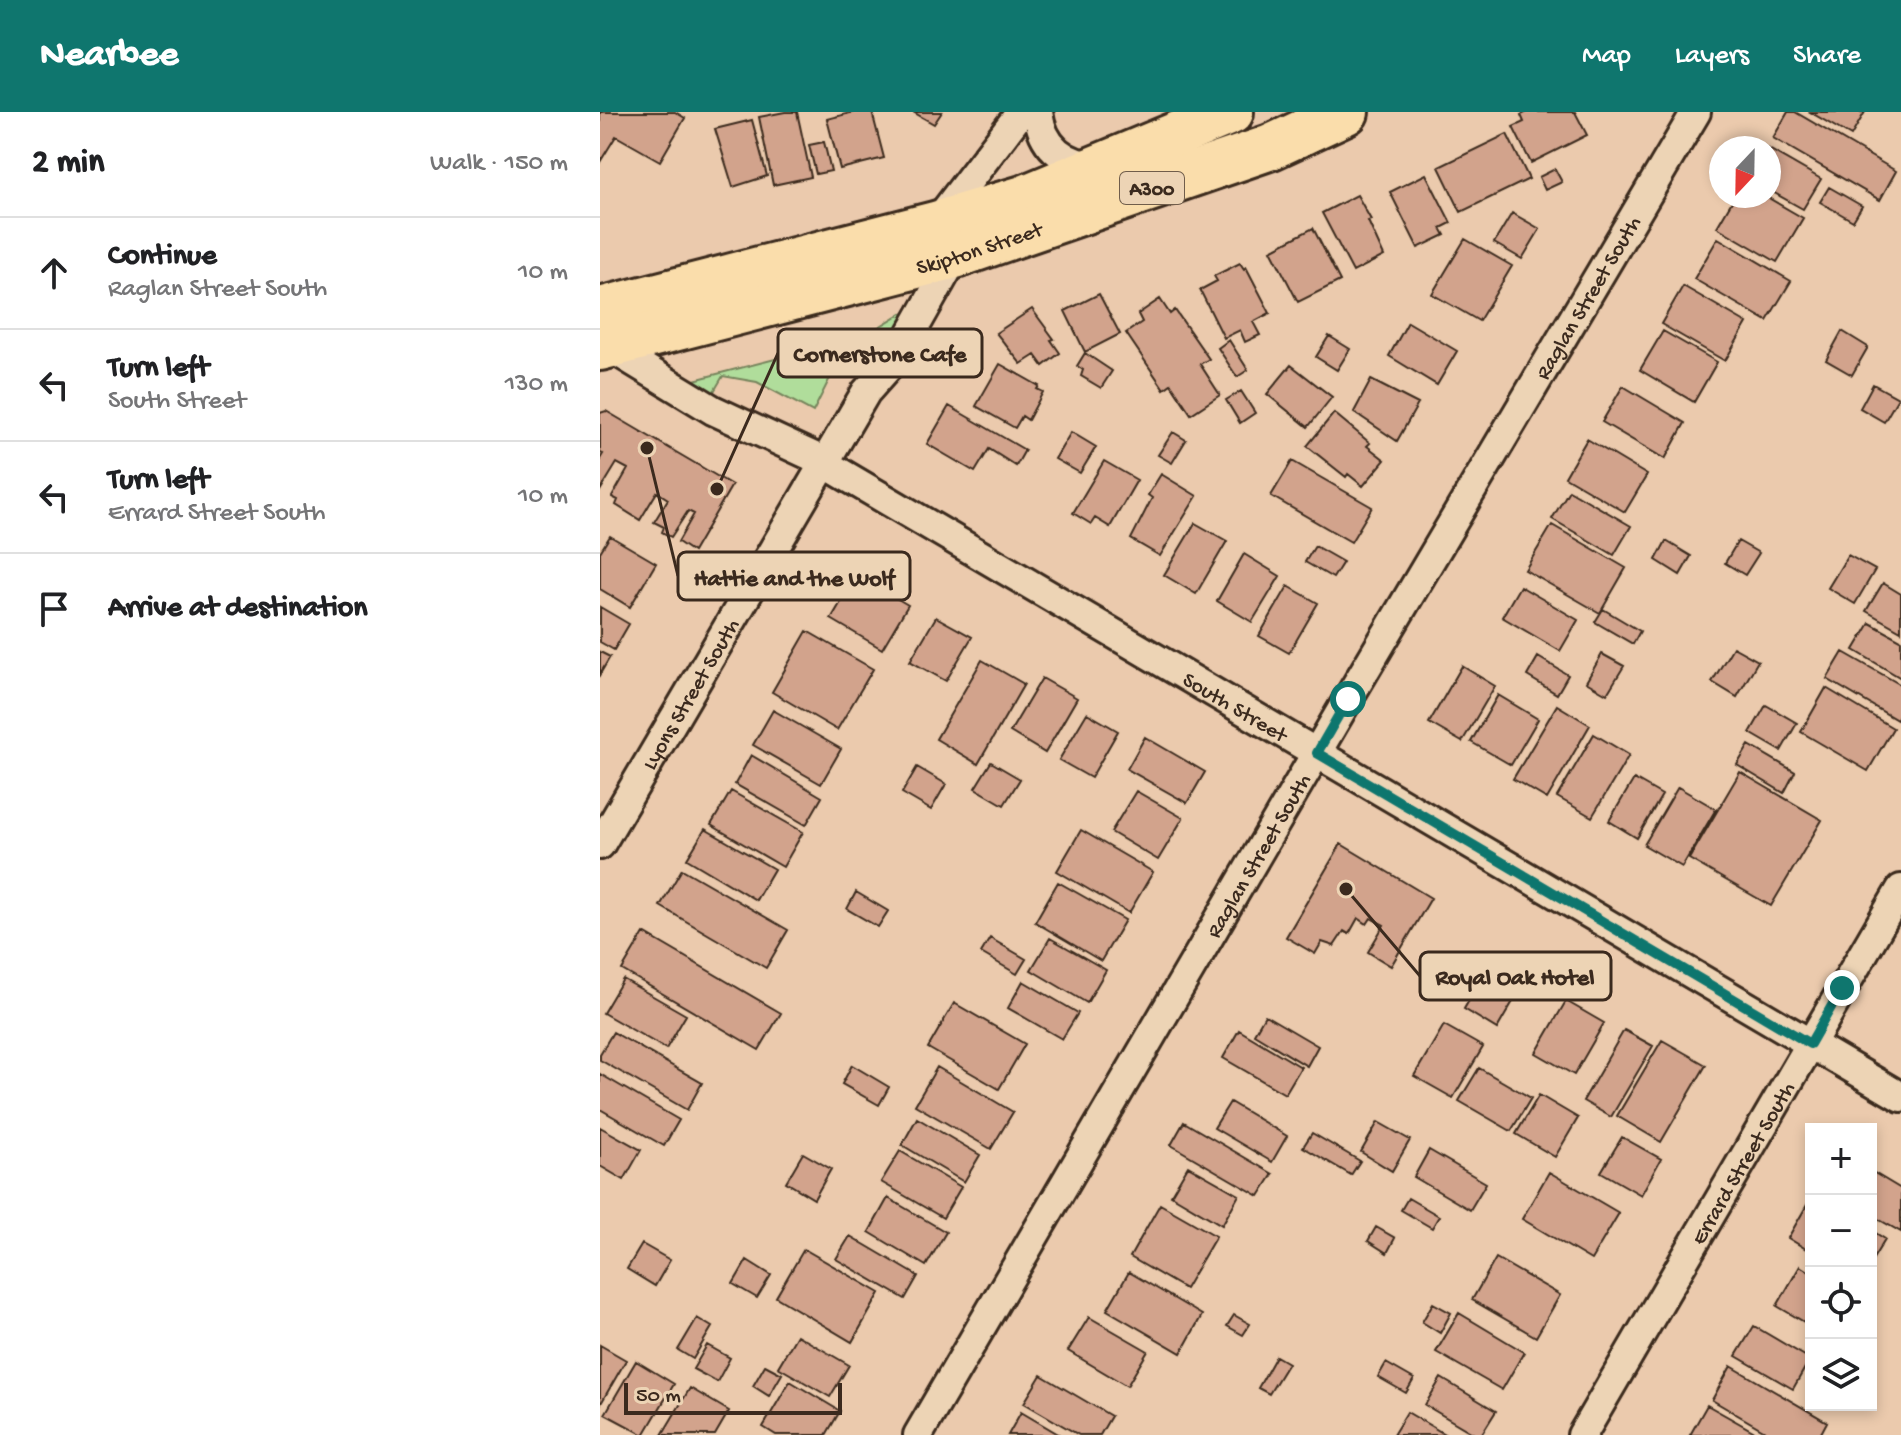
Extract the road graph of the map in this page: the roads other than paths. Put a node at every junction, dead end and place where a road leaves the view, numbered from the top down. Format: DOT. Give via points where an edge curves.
graph roads {
  1 [pos="1021,112"];
  2 [pos="1038,112"];
  3 [pos="1231,112"];
  4 [pos="1346,112"];
  5 [pos="1696,112"];
  6 [pos="1099,168"];
  7 [pos="945,240"];
  8 [pos="604,323"];
  9 [pos="823,463"];
  10 [pos="1317,753"];
  11 [pos="600,845"];
  12 [pos="1901,889"];
  13 [pos="1810,1044"];
  14 [pos="1901,1097"];
  15 [pos="918,1435"];
  16 [pos="1582,1435"];
  1 -- 7 [label="street, Lyons Street South"];
  2 -- 6 [label="street" via="1043,131 1059,154"];
  3 -- 6 [label="highway, Skipton Street / A300"];
  4 -- 7 [label="highway, Skipton Street / A300" via="1271,147"];
  5 -- 10 [label="street, Raglan Street South"];
  6 -- 7 [label="highway, Skipton Street / A300" via="1023,198"];
  7 -- 8 [label="highway, Skipton Street / A300"];
  7 -- 9 [label="street, Lyons Street South" via="894,360 870,385"];
  8 -- 9 [label="street, South Street" via="713,410"];
  9 -- 10 [label="street, South Street"];
  9 -- 11 [label="street, Lyons Street South"];
  10 -- 13 [label="street, South Street"];
  10 -- 15 [label="street, Raglan Street South"];
  12 -- 13 [label="street, Errard Street South"];
  13 -- 14 [label="street, South Street"];
  13 -- 16 [label="street, Errard Street South"];
}
